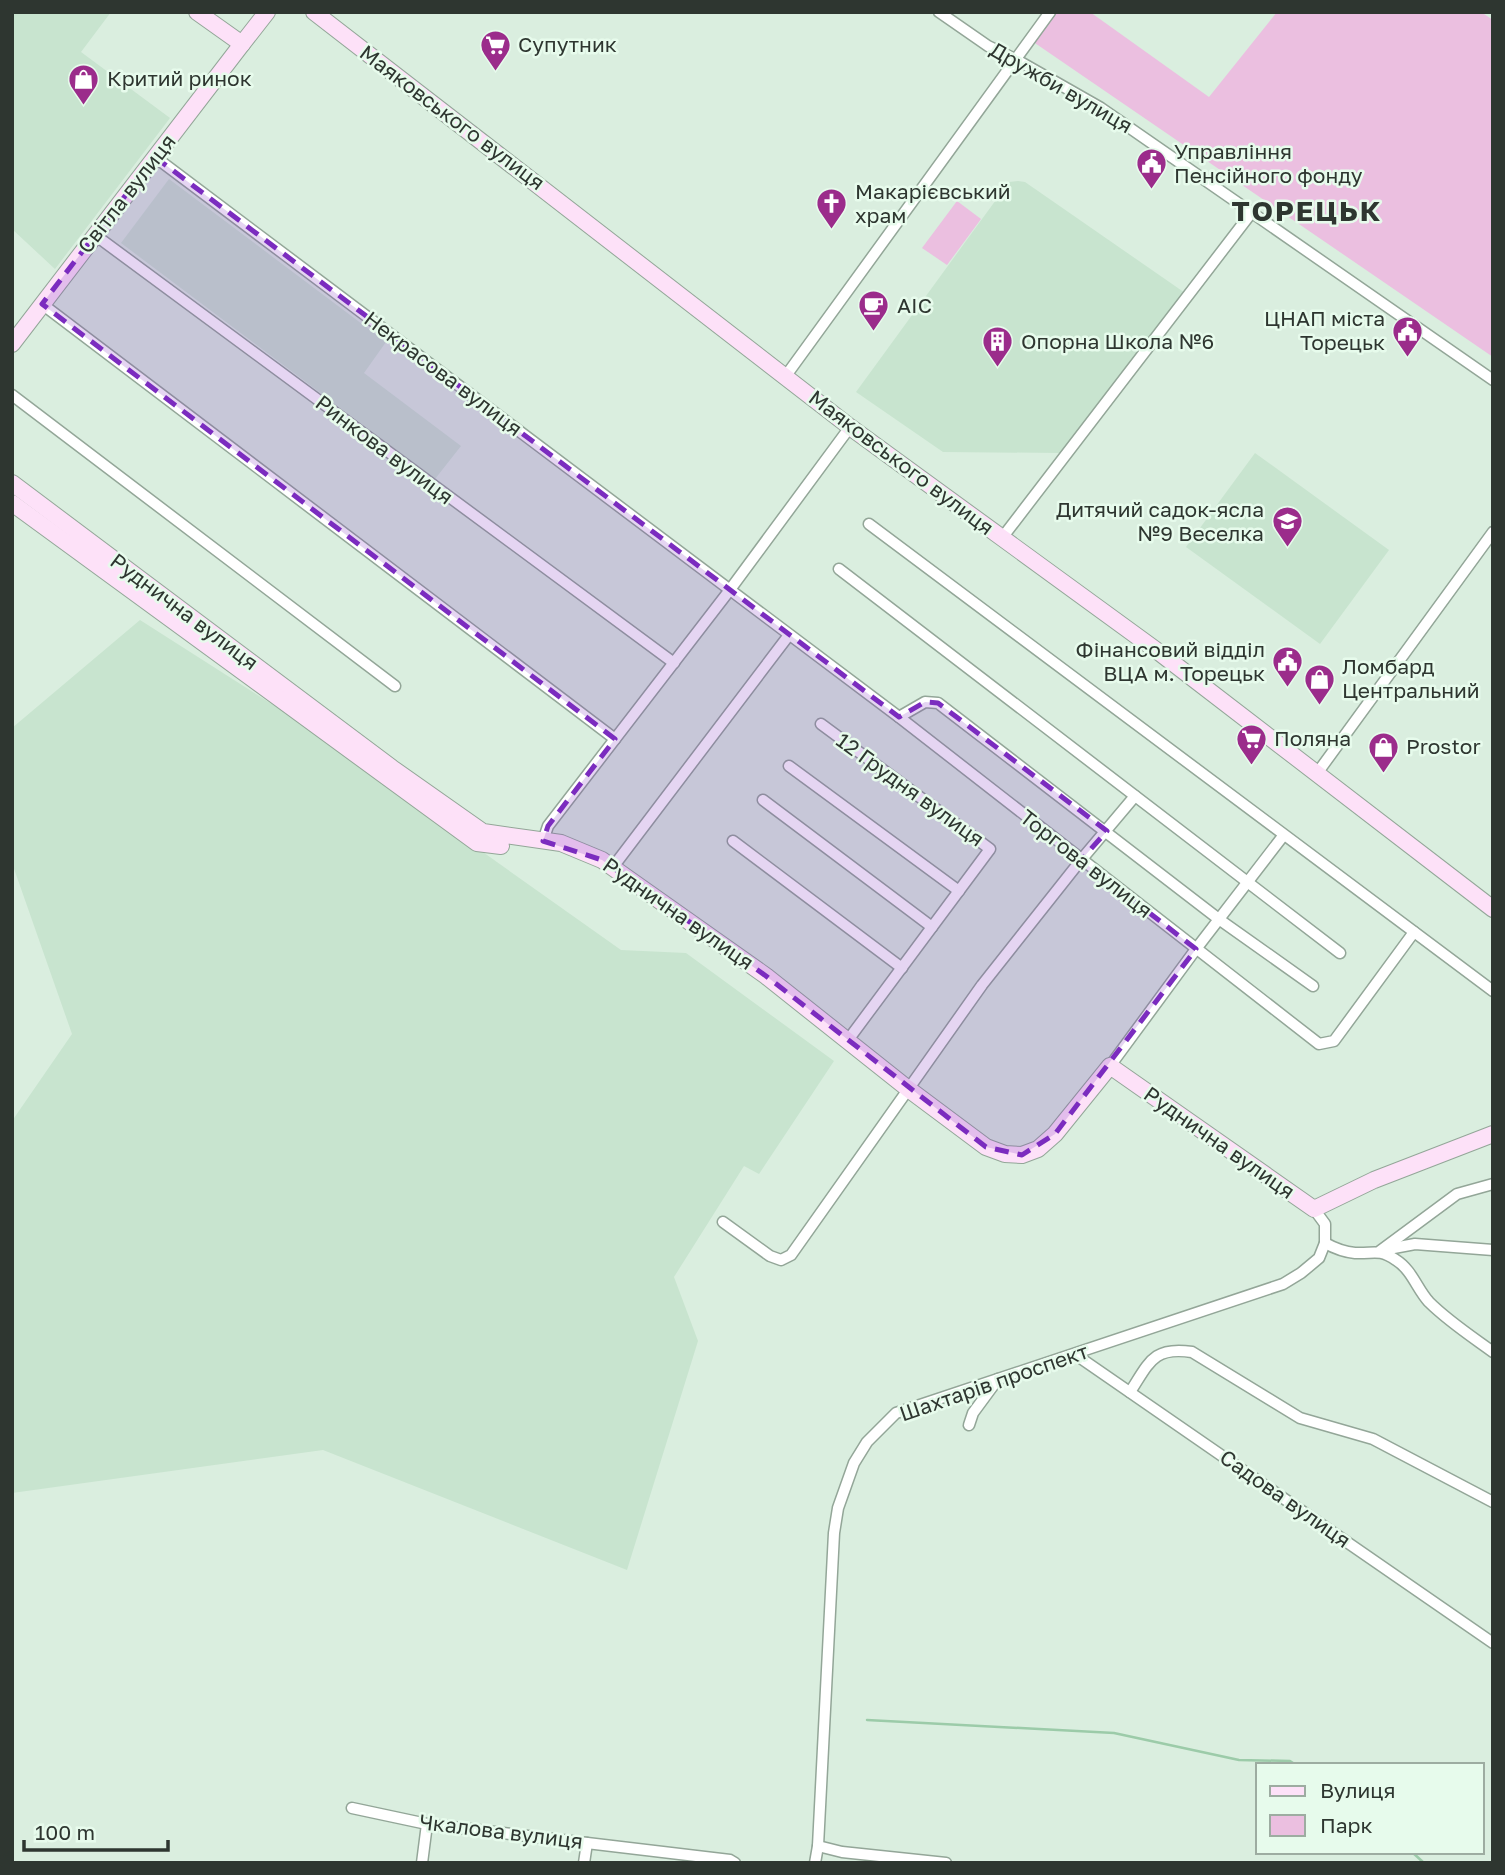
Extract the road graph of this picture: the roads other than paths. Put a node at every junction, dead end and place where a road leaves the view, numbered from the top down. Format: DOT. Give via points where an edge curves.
graph roads {
  1 [pos="197,12"];
  2 [pos="267,12"];
  3 [pos="314,12"];
  4 [pos="939,12"];
  5 [pos="1050,12"];
  6 [pos="242,44"];
  7 [pos="1015,58"];
  8 [pos="155,157"];
  9 [pos="1252,212"];
  10 [pos="95,235"];
  11 [pos="42,304"];
  12 [pos="12,344"];
  13 [pos="785,377"];
  14 [pos="1493,380"];
  15 [pos="12,395"];
  16 [pos="850,427"];
  17 [pos="12,483"];
  18 [pos="12,503"];
  19 [pos="869,524"];
  20 [pos="1493,532"];
  21 [pos="1002,538"];
  22 [pos="839,569"];
  23 [pos="729,591"];
  24 [pos="789,635"];
  25 [pos="674,663"];
  26 [pos="395,686"];
  27 [pos="899,717"];
  28 [pos="821,724"];
  29 [pos="615,739"];
  30 [pos="789,766"];
  31 [pos="1318,772"];
  32 [pos="1135,796"];
  33 [pos="764,800"];
  34 [pos="1107,831"];
  35 [pos="1283,836"];
  36 [pos="543,841"];
  37 [pos="733,841"];
  38 [pos="1081,860"];
  39 [pos="607,864"];
  40 [pos="1248,883"];
  41 [pos="959,891"];
  42 [pos="1493,909"];
  43 [pos="1220,920"];
  44 [pos="932,927"];
  45 [pos="1414,932"];
  46 [pos="1196,949"];
  47 [pos="1340,953"];
  48 [pos="902,968"];
  49 [pos="1313,986"];
  50 [pos="1493,991"];
  51 [pos="848,1041"];
  52 [pos="1110,1066"];
  53 [pos="907,1088"];
  54 [pos="1493,1135"];
  55 [pos="1493,1184"];
  56 [pos="1314,1209"];
  57 [pos="723,1222"];
  58 [pos="1325,1243"];
  59 [pos="1493,1250"];
  60 [pos="1380,1251"];
  61 [pos="1493,1352"];
  62 [pos="1076,1354"];
  63 [pos="998,1379"];
  64 [pos="1130,1392"];
  65 [pos="968,1425"];
  66 [pos="1493,1502"];
  67 [pos="1493,1643"];
  68 [pos="352,1808"];
  69 [pos="427,1824"];
  70 [pos="587,1843"];
  71 [pos="818,1846"];
  72 [pos="422,1863"];
  73 [pos="584,1863"];
  74 [pos="735,1863"];
  75 [pos="815,1863"];
  76 [pos="820,1863"];
  77 [pos="946,1863"];
  1 -- 6 [label="main road"];
  2 -- 6 [label="main road, Світла вулиця"];
  3 -- 13 [label="main road, Маяковського вулиця"];
  4 -- 7 [label="street, Дружби вулиця" via="988,46"];
  5 -- 7 [label="street"];
  6 -- 8 [label="main road, Світла вулиця"];
  7 -- 9 [label="street, Дружби вулиця" via="1101,108"];
  7 -- 13 [label="street"];
  8 -- 10 [label="main road, Світла вулиця"];
  8 -- 23 [label="street, Некрасова вулиця"];
  9 -- 14 [label="street, Дружби вулиця"];
  9 -- 21 [label="street"];
  10 -- 11 [label="main road, Світла вулиця"];
  10 -- 25 [label="street, Ринкова вулиця"];
  11 -- 12 [label="main road, Світла вулиця"];
  11 -- 29 [label="street"];
  13 -- 16 [label="main road, Маяковського вулиця"];
  15 -- 26 [label="street"];
  16 -- 21 [label="main road, Маяковського вулиця"];
  16 -- 23 [label="street"];
  17 -- 36 [label="main road, Руднична вулиця" via="483,832"];
  18 -- 39 [label="main road" via="477,843"];
  19 -- 35 [label="street"];
  20 -- 31 [label="street"];
  21 -- 31 [label="main road, Маяковського вулиця"];
  22 -- 32 [label="street"];
  23 -- 24 [label="street, Некрасова вулиця"];
  23 -- 25 [label="street"];
  24 -- 27 [label="street, Торгова вулиця"];
  24 -- 39 [label="street"];
  25 -- 29 [label="street"];
  27 -- 34 [label="street" via="925,702 938,703"];
  27 -- 38 [label="street, Торгова вулиця"];
  28 -- 41 [label="street, 12 Грудня вулиця" via="990,849"];
  29 -- 36 [label="street" via="548,826"];
  30 -- 41 [label="street"];
  31 -- 42 [label="main road, Маяковського вулиця"];
  32 -- 34 [label="street"];
  32 -- 40 [label="street"];
  33 -- 44 [label="street"];
  34 -- 38 [label="street"];
  34 -- 43 [label="street"];
  35 -- 40 [label="street, Руднична вулиця"];
  35 -- 45 [label="street"];
  36 -- 39 [label="main road, Руднична вулиця" via="561,843"];
  37 -- 48 [label="street"];
  38 -- 46 [label="street, Торгова вулиця"];
  38 -- 53 [label="street"];
  39 -- 51 [label="main road, Руднична вулиця" via="766,976"];
  40 -- 43 [label="street, Руднична вулиця"];
  40 -- 47 [label="street"];
  41 -- 44 [label="street, 12 Грудня вулиця"];
  43 -- 46 [label="street, Руднична вулиця"];
  43 -- 49 [label="street"];
  44 -- 48 [label="street, 12 Грудня вулиця"];
  45 -- 46 [label="street, Торгова вулиця" via="1334,1041 1320,1044"];
  45 -- 50 [label="street"];
  46 -- 52 [label="street, Руднична вулиця"];
  48 -- 51 [label="street, 12 Грудня вулиця"];
  51 -- 53 [label="main road, Руднична вулиця"];
  52 -- 53 [label="main road, Руднична вулиця" via="1055,1134 1038,1149 1022,1155 986,1147"];
  52 -- 56 [label="main road, Руднична вулиця"];
  53 -- 57 [label="street" via="791,1255 781,1260 771,1256"];
  54 -- 56 [label="main road" via="1374,1180"];
  55 -- 60 [label="street" via="1457,1194"];
  56 -- 58 [label="street, Руднична вулиця" via="1325,1224"];
  58 -- 60 [label="street" via="1356,1253"];
  58 -- 62 [label="street, Шахтарів проспект" via="1319,1258 1283,1284"];
  59 -- 60 [label="street" via="1415,1244"];
  60 -- 61 [label="street" via="1398,1261 1427,1300"];
  62 -- 63 [label="street, Шахтарів проспект"];
  62 -- 64 [label="street, Садова вулиця"];
  63 -- 65 [label="street"];
  63 -- 71 [label="street, Шахтарів проспект" via="896,1413 867,1442 854,1463 834,1533"];
  64 -- 66 [label="street" via="1154,1357 1175,1349 1192,1352 1300,1418 1373,1439"];
  64 -- 67 [label="street, Садова вулиця"];
  68 -- 69 [label="street, Чкалова вулиця"];
  69 -- 70 [label="street, Чкалова вулиця"];
  69 -- 72 [label="street"];
  70 -- 73 [label="street"];
  70 -- 74 [label="street, Чкалова вулиця"];
  71 -- 75 [label="street, Шахтарів проспект"];
  71 -- 76 [label="street, Шахтарів проспект"];
  71 -- 77 [label="street"];
}
